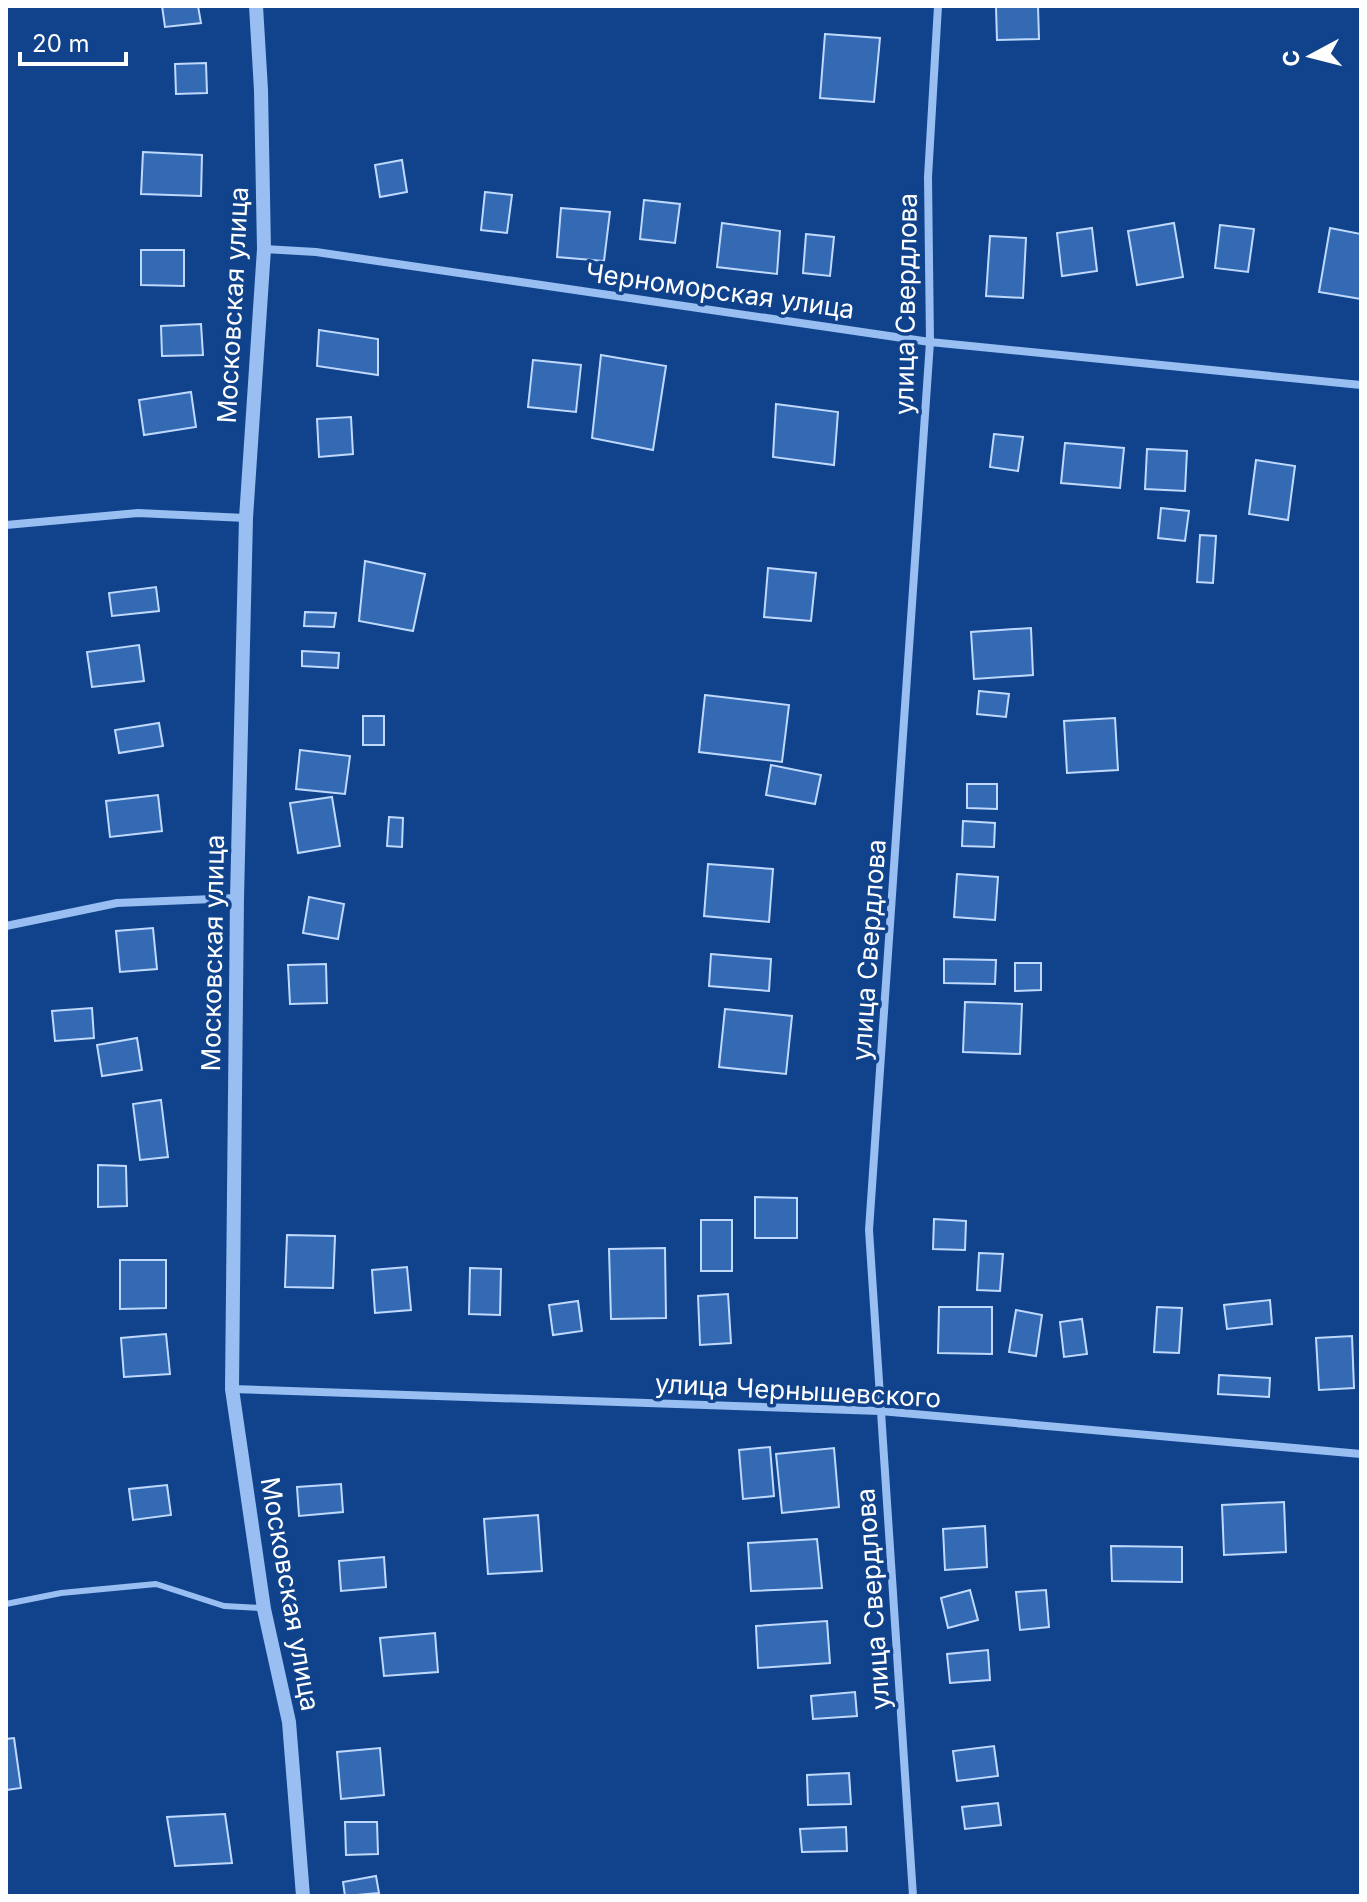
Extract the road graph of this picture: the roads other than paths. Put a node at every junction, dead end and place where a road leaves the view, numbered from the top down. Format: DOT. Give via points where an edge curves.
graph roads {
  1 [pos="256,6"];
  2 [pos="938,6"];
  3 [pos="264,249"];
  4 [pos="930,342"];
  5 [pos="1361,385"];
  6 [pos="246,518"];
  7 [pos="6,525"];
  8 [pos="237,898"];
  9 [pos="6,926"];
  10 [pos="232,1389"];
  11 [pos="880,1411"];
  12 [pos="1361,1454"];
  13 [pos="6,1604"];
  14 [pos="264,1609"];
  15 [pos="303,1896"];
  16 [pos="913,1896"];
  1 -- 3 [label="street, Московская улица"];
  2 -- 4 [label="street, улица Свердлова" via="928,177"];
  3 -- 4 [label="street, Черноморская улица" via="316,252"];
  3 -- 6 [label="street, Московская улица"];
  4 -- 5 [label="street, Черноморская улица"];
  4 -- 11 [label="street, улица Свердлова" via="869,1230"];
  6 -- 7 [label="street" via="138,513"];
  6 -- 8 [label="street, Московская улица"];
  8 -- 9 [label="street" via="117,903"];
  8 -- 10 [label="street, Московская улица"];
  10 -- 11 [label="street, улица Чернышевского"];
  10 -- 14 [label="street, Московская улица"];
  11 -- 12 [label="street, улица Чернышевского"];
  11 -- 16 [label="street, улица Свердлова"];
  13 -- 14 [label="lane" via="156,1584 224,1606"];
  14 -- 15 [label="street, Московская улица" via="289,1722"];
}
